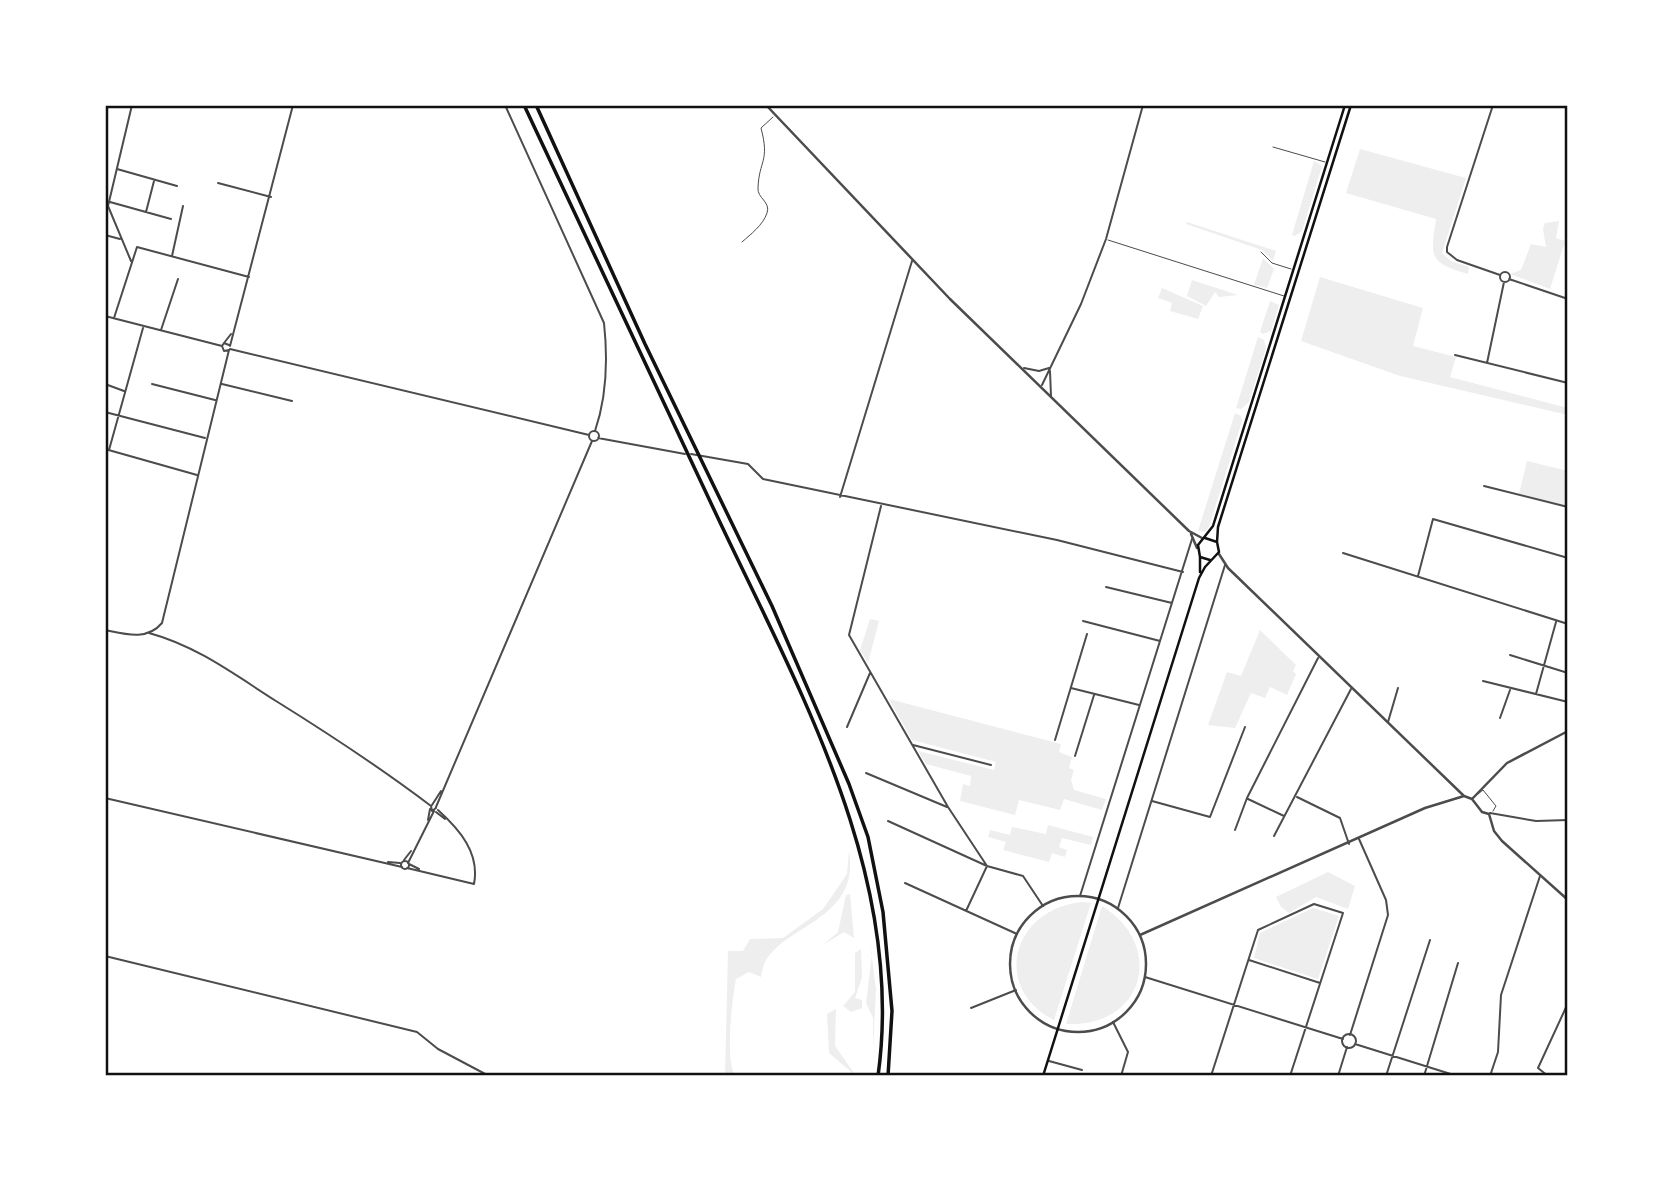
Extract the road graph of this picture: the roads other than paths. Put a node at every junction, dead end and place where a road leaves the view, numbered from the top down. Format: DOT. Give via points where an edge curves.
graph roads {
  1 [pos="132,105"];
  2 [pos="293,105"];
  3 [pos="505,105"];
  4 [pos="524,105"];
  5 [pos="536,105"];
  6 [pos="766,105"];
  7 [pos="1345,105"];
  8 [pos="1351,105"];
  9 [pos="1493,105"];
  10 [pos="1143,107"];
  11 [pos="1148,110"];
  12 [pos="775,115"];
  13 [pos="1273,147"];
  14 [pos="1327,163"];
  15 [pos="116,169"];
  16 [pos="155,180"];
  17 [pos="105,183"];
  18 [pos="218,183"];
  19 [pos="111,184"];
  20 [pos="177,186"];
  21 [pos="271,197"];
  22 [pos="109,202"];
  23 [pos="183,206"];
  24 [pos="146,212"];
  25 [pos="171,219"];
  26 [pos="105,235"];
  27 [pos="121,239"];
  28 [pos="1106,239"];
  29 [pos="742,242"];
  30 [pos="1261,252"];
  31 [pos="172,256"];
  32 [pos="913,260"];
  33 [pos="132,262"];
  34 [pos="1293,269"];
  35 [pos="1500,275"];
  36 [pos="250,277"];
  37 [pos="178,279"];
  38 [pos="1510,279"];
  39 [pos="1504,282"];
  40 [pos="1285,296"];
  41 [pos="1568,299"];
  42 [pos="105,316"];
  43 [pos="114,318"];
  44 [pos="143,327"];
  45 [pos="161,331"];
  46 [pos="232,333"];
  47 [pos="224,343"];
  48 [pos="222,348"];
  49 [pos="230,348"];
  50 [pos="1455,355"];
  51 [pos="226,361"];
  52 [pos="1487,364"];
  53 [pos="1050,367"];
  54 [pos="1024,368"];
  55 [pos="221,383"];
  56 [pos="1568,383"];
  57 [pos="105,384"];
  58 [pos="152,384"];
  59 [pos="1041,386"];
  60 [pos="125,391"];
  61 [pos="1052,397"];
  62 [pos="216,400"];
  63 [pos="292,401"];
  64 [pos="105,412"];
  65 [pos="118,415"];
  66 [pos="595,431"];
  67 [pos="589,435"];
  68 [pos="598,438"];
  69 [pos="206,439"];
  70 [pos="592,441"];
  71 [pos="107,449"];
  72 [pos="197,475"];
  73 [pos="1485,486"];
  74 [pos="840,498"];
  75 [pos="881,505"];
  76 [pos="1568,508"];
  77 [pos="1193,536"];
  78 [pos="1205,538"];
  79 [pos="1217,542"];
  80 [pos="1197,548"];
  81 [pos="1219,552"];
  82 [pos="1343,553"];
  83 [pos="1200,557"];
  84 [pos="1568,558"];
  85 [pos="1211,560"];
  86 [pos="1226,566"];
  87 [pos="1182,572"];
  88 [pos="1417,577"];
  89 [pos="1199,578"];
  90 [pos="1106,587"];
  91 [pos="1173,604"];
  92 [pos="1083,621"];
  93 [pos="1556,621"];
  94 [pos="1568,624"];
  95 [pos="105,630"];
  96 [pos="149,633"];
  97 [pos="1087,634"];
  98 [pos="1161,642"];
  99 [pos="1510,655"];
  100 [pos="1318,658"];
  101 [pos="1543,665"];
  102 [pos="871,672"];
  103 [pos="1568,673"];
  104 [pos="1483,681"];
  105 [pos="1071,688"];
  106 [pos="1398,688"];
  107 [pos="1510,688"];
  108 [pos="1351,689"];
  109 [pos="1095,694"];
  110 [pos="1535,695"];
  111 [pos="1568,702"];
  112 [pos="1140,706"];
  113 [pos="1500,718"];
  114 [pos="1387,723"];
  115 [pos="847,727"];
  116 [pos="1245,727"];
  117 [pos="1568,731"];
  118 [pos="1055,740"];
  119 [pos="912,744"];
  120 [pos="1075,756"];
  121 [pos="991,765"];
  122 [pos="866,773"];
  123 [pos="441,791"];
  124 [pos="1478,795"];
  125 [pos="1296,796"];
  126 [pos="1464,796"];
  127 [pos="105,798"];
  128 [pos="1247,799"];
  129 [pos="1472,799"];
  130 [pos="1151,801"];
  131 [pos="431,807"];
  132 [pos="948,807"];
  133 [pos="435,809"];
  134 [pos="1491,813"];
  135 [pos="1285,816"];
  136 [pos="1568,820"];
  137 [pos="428,821"];
  138 [pos="888,821"];
  139 [pos="1235,830"];
  140 [pos="1274,836"];
  141 [pos="1359,839"];
  142 [pos="1349,844"];
  143 [pos="414,847"];
  144 [pos="402,864"];
  145 [pos="409,864"];
  146 [pos="986,866"];
  147 [pos="407,868"];
  148 [pos="423,871"];
  149 [pos="1540,875"];
  150 [pos="905,883"];
  151 [pos="1080,896"];
  152 [pos="1098,899"];
  153 [pos="1568,900"];
  154 [pos="1043,906"];
  155 [pos="1118,908"];
  156 [pos="966,911"];
  157 [pos="1017,934"];
  158 [pos="1140,935"];
  159 [pos="1430,940"];
  160 [pos="105,956"];
  161 [pos="1248,960"];
  162 [pos="1458,963"];
  163 [pos="1145,976"];
  164 [pos="1320,983"];
  165 [pos="1016,990"];
  166 [pos="1234,1003"];
  167 [pos="1568,1003"];
  168 [pos="971,1008"];
  169 [pos="1113,1022"];
  170 [pos="1306,1027"];
  171 [pos="1058,1028"];
  172 [pos="1350,1035"];
  173 [pos="1343,1039"];
  174 [pos="1355,1044"];
  175 [pos="1347,1047"];
  176 [pos="1392,1056"];
  177 [pos="1048,1061"];
  178 [pos="1427,1067"];
  179 [pos="1082,1070"];
  180 [pos="489,1076"];
  181 [pos="878,1076"];
  182 [pos="888,1076"];
  183 [pos="1043,1076"];
  184 [pos="1121,1076"];
  185 [pos="1212,1076"];
  186 [pos="1290,1076"];
  187 [pos="1338,1076"];
  188 [pos="1386,1076"];
  189 [pos="1424,1076"];
  190 [pos="1457,1076"];
  191 [pos="1490,1076"];
  192 [pos="1548,1076"];
  1 -- 15 [label="street"];
  2 -- 21 [label="street"];
  3 -- 66 [label="street" via="604,323 605,390"];
  4 -- 181 [label="highway" via="836,777 858,843 874,914 882,1014"];
  5 -- 182 [label="highway" via="772,606 849,784 868,837 886,936 892,1011"];
  6 -- 12 [label="street"];
  7 -- 14 [label="main road"];
  8 -- 79 [label="main road"];
  9 -- 35 [label="street" via="1447,252"];
  10 -- 11 [label="lane"];
  10 -- 28 [label="street"];
  12 -- 29 [label="lane" via="761,128 766,157 757,187 767,213"];
  12 -- 32 [label="street"];
  13 -- 14 [label="lane"];
  14 -- 34 [label="main road"];
  15 -- 16 [label="street"];
  15 -- 19 [label="street"];
  16 -- 20 [label="street"];
  16 -- 24 [label="street"];
  17 -- 19 [label="street"];
  18 -- 21 [label="street"];
  19 -- 22 [label="street"];
  21 -- 36 [label="street"];
  22 -- 24 [label="street"];
  22 -- 27 [label="street"];
  23 -- 31 [label="street"];
  24 -- 25 [label="street"];
  26 -- 27 [label="street"];
  27 -- 33 [label="street"];
  28 -- 40 [label="lane"];
  28 -- 53 [label="street"];
  30 -- 34 [label="lane" via="1272,262"];
  31 -- 33 [label="street" via="136,247"];
  31 -- 36 [label="street"];
  32 -- 54 [label="street"];
  32 -- 74 [label="street"];
  33 -- 43 [label="street"];
  34 -- 40 [label="main road"];
  35 -- 38 [label="street" via="1507,272"];
  35 -- 39 [label="street"];
  36 -- 46 [label="street"];
  37 -- 45 [label="street"];
  38 -- 39 [label="street"];
  38 -- 41 [label="street"];
  39 -- 52 [label="street"];
  40 -- 78 [label="main road" via="1213,526"];
  42 -- 43 [label="street"];
  43 -- 44 [label="street"];
  44 -- 45 [label="street"];
  44 -- 60 [label="street"];
  45 -- 48 [label="street"];
  46 -- 47 [label="street"];
  46 -- 49 [label="street"];
  47 -- 48 [label="street"];
  47 -- 49 [label="street"];
  48 -- 49 [label="street"];
  48 -- 51 [label="street"];
  49 -- 51 [label="street"];
  49 -- 67 [label="street"];
  50 -- 52 [label="street"];
  51 -- 55 [label="street"];
  52 -- 56 [label="street"];
  53 -- 54 [label="street" via="1039,371"];
  53 -- 59 [label="street"];
  53 -- 61 [label="street"];
  54 -- 59 [label="street"];
  55 -- 62 [label="street"];
  55 -- 63 [label="street"];
  57 -- 60 [label="street"];
  58 -- 62 [label="street"];
  59 -- 61 [label="street"];
  60 -- 65 [label="street"];
  61 -- 77 [label="street"];
  62 -- 69 [label="street"];
  64 -- 65 [label="street"];
  65 -- 69 [label="street"];
  65 -- 71 [label="street"];
  66 -- 67 [label="street"];
  66 -- 68 [label="street"];
  67 -- 70 [label="street"];
  68 -- 70 [label="street"];
  68 -- 74 [label="street" via="748,464 763,479"];
  69 -- 72 [label="street"];
  70 -- 123 [label="street"];
  71 -- 72 [label="street"];
  72 -- 96 [label="street" via="167,608 162,623"];
  73 -- 76 [label="street"];
  74 -- 75 [label="street"];
  75 -- 87 [label="street" via="1057,540"];
  75 -- 102 [label="street" via="849,635"];
  77 -- 78 [label="street"];
  77 -- 80 [label="street"];
  77 -- 87 [label="street"];
  78 -- 79 [label="main road"];
  78 -- 80 [label="main road"];
  79 -- 81 [label="main road"];
  80 -- 83 [label="main road"];
  81 -- 85 [label="main road"];
  81 -- 86 [label="street"];
  82 -- 88 [label="street"];
  83 -- 85 [label="main road"];
  83 -- 89 [label="main road"];
  84 -- 88 [label="street" via="1433,519"];
  85 -- 86 [label="street"];
  85 -- 89 [label="main road"];
  86 -- 100 [label="street"];
  86 -- 130 [label="street"];
  87 -- 91 [label="street"];
  88 -- 93 [label="street"];
  89 -- 152 [label="main road"];
  90 -- 91 [label="street"];
  91 -- 98 [label="street"];
  92 -- 98 [label="street"];
  93 -- 94 [label="street"];
  93 -- 101 [label="street"];
  95 -- 96 [label="street"];
  96 -- 131 [label="street" via="225,667 342,742"];
  97 -- 105 [label="street"];
  98 -- 112 [label="street"];
  99 -- 101 [label="street"];
  100 -- 108 [label="street"];
  100 -- 128 [label="street"];
  101 -- 103 [label="street"];
  101 -- 110 [label="street"];
  102 -- 115 [label="street"];
  102 -- 119 [label="street"];
  104 -- 107 [label="street"];
  105 -- 109 [label="street"];
  105 -- 118 [label="street"];
  106 -- 114 [label="street"];
  107 -- 110 [label="street"];
  107 -- 113 [label="street"];
  108 -- 114 [label="street"];
  108 -- 125 [label="street"];
  109 -- 112 [label="street"];
  109 -- 120 [label="street"];
  110 -- 111 [label="street"];
  112 -- 151 [label="street"];
  114 -- 126 [label="street"];
  116 -- 130 [label="street" via="1210,817"];
  117 -- 129 [label="street" via="1507,763"];
  119 -- 121 [label="street"];
  119 -- 132 [label="street"];
  122 -- 132 [label="street"];
  123 -- 131 [label="street"];
  123 -- 133 [label="street"];
  124 -- 134 [label="lane" via="1483,790 1496,806"];
  125 -- 135 [label="street"];
  125 -- 142 [label="street" via="1340,818"];
  126 -- 129 [label="street"];
  126 -- 141 [label="street" via="1424,808"];
  127 -- 144 [label="street"];
  128 -- 135 [label="street"];
  128 -- 139 [label="street"];
  129 -- 134 [label="street" via="1482,812"];
  130 -- 155 [label="street"];
  131 -- 133 [label="street"];
  131 -- 133 [label="street"];
  131 -- 137 [label="street"];
  132 -- 146 [label="street"];
  133 -- 137 [label="street"];
  133 -- 148 [label="street" via="475,858 474,884"];
  134 -- 136 [label="street" via="1536,821"];
  134 -- 149 [label="street" via="1494,831"];
  135 -- 140 [label="street"];
  137 -- 143 [label="street"];
  138 -- 146 [label="street"];
  141 -- 142 [label="street"];
  141 -- 172 [label="street" via="1388,915"];
  142 -- 158 [label="street"];
  143 -- 144 [label="street"];
  143 -- 145 [label="street"];
  144 -- 145 [label="street"];
  144 -- 147 [label="street"];
  145 -- 147 [label="street"];
  145 -- 148 [label="street"];
  146 -- 154 [label="street" via="1023,876"];
  146 -- 156 [label="street"];
  147 -- 148 [label="street"];
  149 -- 153 [label="street"];
  149 -- 191 [label="street" via="1501,995 1498,1052"];
  150 -- 156 [label="street"];
  151 -- 152 [label="street"];
  151 -- 154 [label="street"];
  152 -- 155 [label="street"];
  152 -- 171 [label="main road"];
  154 -- 157 [label="street"];
  155 -- 158 [label="street"];
  156 -- 157 [label="street"];
  157 -- 165 [label="street" via="1010,962"];
  158 -- 163 [label="street" via="1147,963"];
  159 -- 176 [label="street"];
  160 -- 180 [label="street" via="417,1032 438,1049"];
  161 -- 164 [label="street"];
  161 -- 164 [label="street" via="1258,930 1314,904 1343,913"];
  161 -- 166 [label="street"];
  162 -- 178 [label="street"];
  163 -- 166 [label="street"];
  163 -- 169 [label="street" via="1131,1008"];
  164 -- 170 [label="street"];
  165 -- 168 [label="street"];
  165 -- 171 [label="street" via="1037,1018"];
  166 -- 170 [label="street"];
  166 -- 185 [label="street"];
  167 -- 192 [label="street" via="1538,1068"];
  169 -- 171 [label="street" via="1086,1031"];
  169 -- 184 [label="street" via="1128,1052"];
  170 -- 173 [label="street"];
  170 -- 186 [label="street"];
  171 -- 177 [label="main road"];
  172 -- 173 [label="street"];
  172 -- 174 [label="street"];
  173 -- 175 [label="street"];
  174 -- 175 [label="street"];
  174 -- 176 [label="street"];
  175 -- 187 [label="street"];
  176 -- 178 [label="street"];
  176 -- 188 [label="street"];
  177 -- 179 [label="street"];
  177 -- 183 [label="main road"];
  178 -- 189 [label="street"];
  178 -- 190 [label="street"];
}
